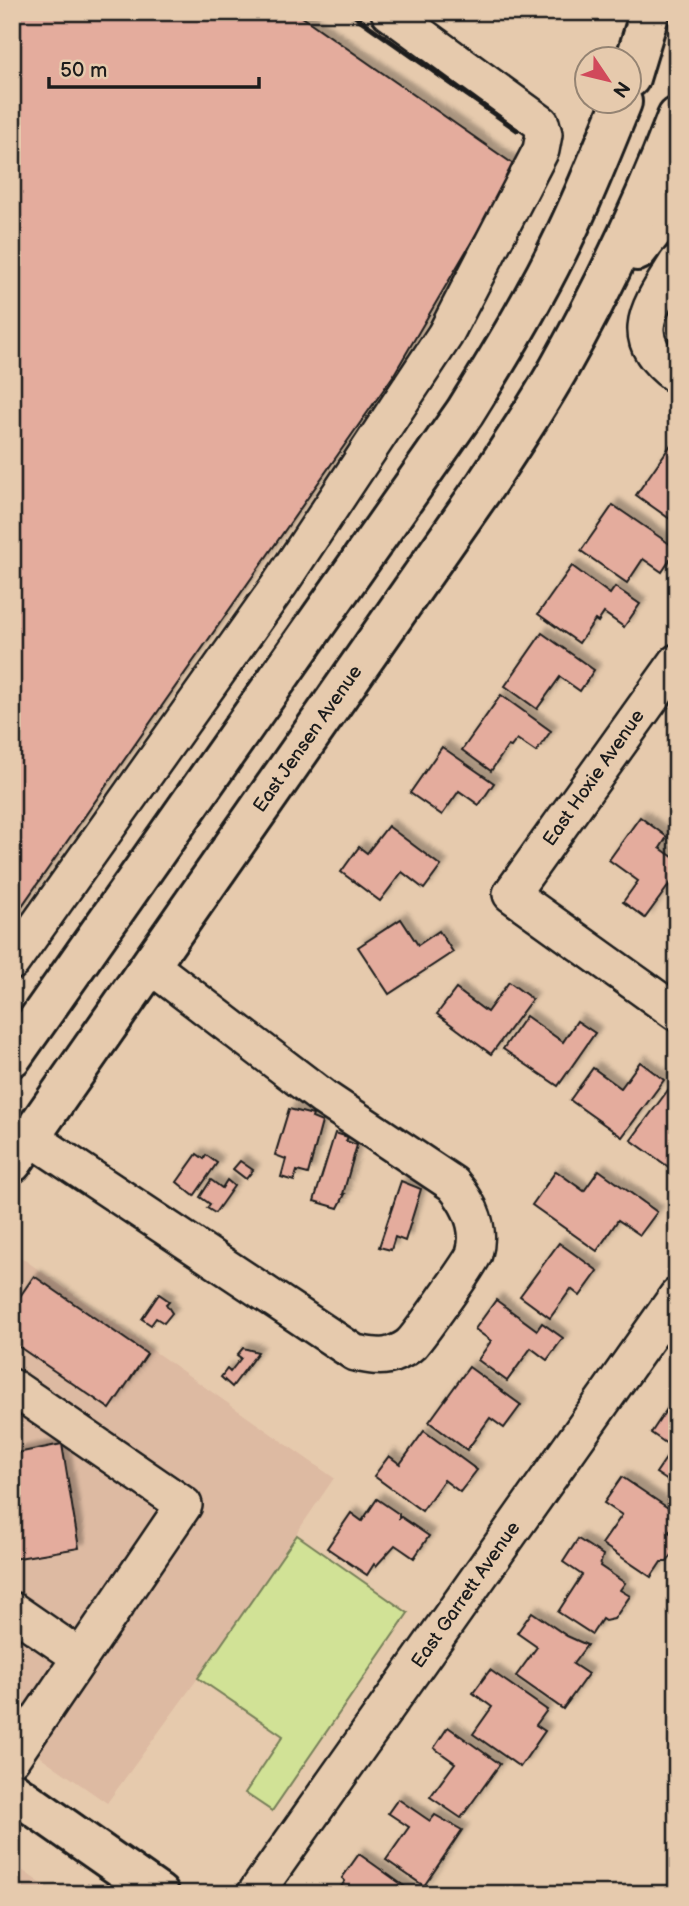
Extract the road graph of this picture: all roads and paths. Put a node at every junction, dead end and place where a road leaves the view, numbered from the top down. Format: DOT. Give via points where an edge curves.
graph roads {
  1 [pos="389,12"];
  2 [pos="650,12"];
  3 [pos="639,46"];
  4 [pos="616,116"];
  5 [pos="677,117"];
  6 [pos="677,200"];
  7 [pos="677,263"];
  8 [pos="592,307"];
  9 [pos="669,370"];
  10 [pos="677,662"];
  11 [pos="12,962"];
  12 [pos="150,965"];
  13 [pos="677,1013"];
  14 [pos="12,1058"];
  15 [pos="21,1150"];
  16 [pos="677,1296"];
  17 [pos="12,1387"];
  18 [pos="12,1610"];
  19 [pos="80,1657"];
  20 [pos="12,1758"];
  21 [pos="12,1791"];
  22 [pos="159,1894"];
  23 [pos="255,1894"];
  1 -- 11 [label="street" via="541,123 541,150 445,335 280,584"];
  2 -- 3 [label="main road"];
  4 -- 14 [label="main road" via="538,290 465,412"];
  5 -- 8 [label="main road" via="630,233"];
  6 -- 8 [label="main road"];
  7 -- 9 [label="street" via="646,318 653,354"];
  8 -- 12 [label="main road, East Jensen Avenue" via="558,372 486,484"];
  10 -- 13 [label="street, East Hoxie Avenue" via="511,894"];
  12 -- 15 [label="main road, East Jensen Avenue"];
  12 -- 15 [label="street" via="324,1098 453,1184 473,1217 474,1255 411,1345 392,1355 355,1353"];
  16 -- 23 [label="street, East Garrett Avenue"];
  17 -- 19 [label="street" via="184,1505"];
  18 -- 19 [label="street"];
  19 -- 20 [label="street"];
  21 -- 22 [label="main road"];
}
